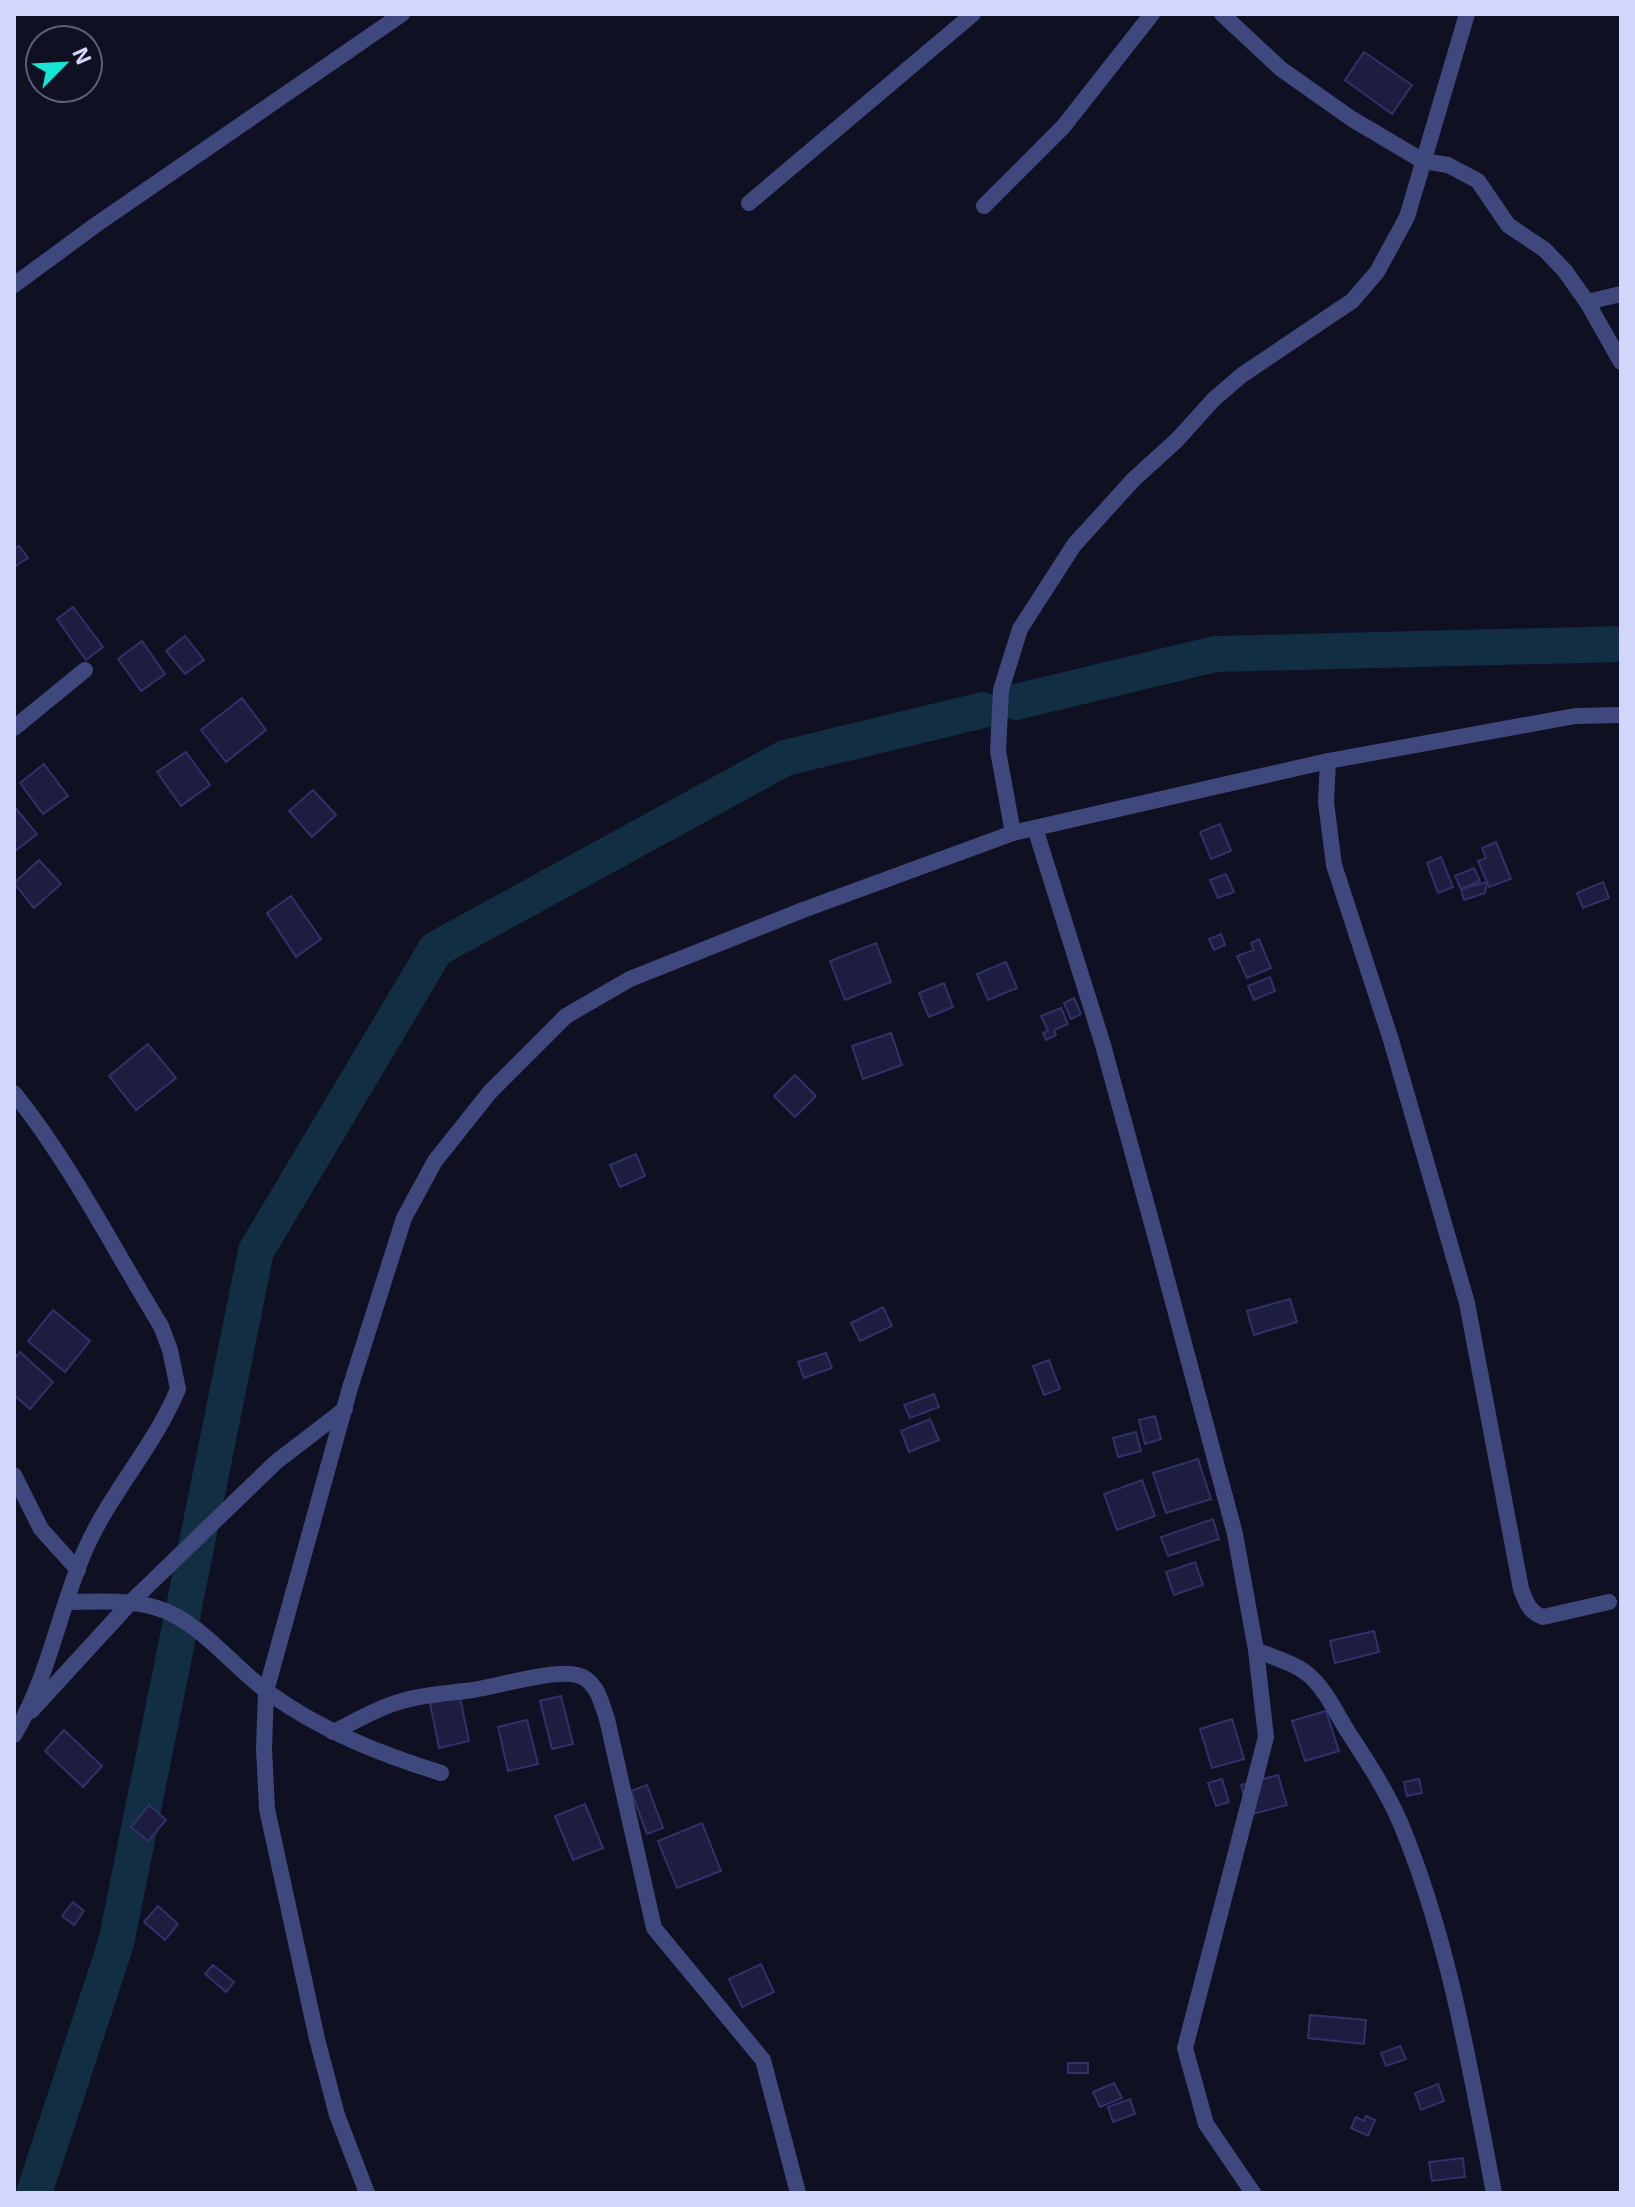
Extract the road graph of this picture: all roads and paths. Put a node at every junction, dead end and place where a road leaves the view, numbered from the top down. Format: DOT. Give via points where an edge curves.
graph roads {
  1 [pos="402,14"];
  2 [pos="973,14"];
  3 [pos="1152,14"];
  4 [pos="1222,14"];
  5 [pos="1467,14"];
  6 [pos="1423,161"];
  7 [pos="749,203"];
  8 [pos="984,206"];
  9 [pos="14,285"];
  10 [pos="1621,294"];
  11 [pos="1587,302"];
  12 [pos="1621,362"];
  13 [pos="85,670"];
  14 [pos="1621,715"];
  15 [pos="14,728"];
  16 [pos="1328,761"];
  17 [pos="1035,828"];
  18 [pos="1013,833"];
  19 [pos="14,1093"];
  20 [pos="345,1409"];
  21 [pos="14,1475"];
  22 [pos="78,1570"];
  23 [pos="66,1602"];
  24 [pos="131,1602"];
  25 [pos="1609,1602"];
  26 [pos="1256,1650"];
  27 [pos="266,1691"];
  28 [pos="18,1728"];
  29 [pos="333,1732"];
  30 [pos="441,1773"];
  31 [pos="367,2193"];
  32 [pos="798,2193"];
  33 [pos="1253,2193"];
  34 [pos="1494,2193"];
  1 -- 9 [label="street"];
  2 -- 7 [label="street"];
  3 -- 8 [label="street" via="1063,127"];
  4 -- 6 [label="street" via="1281,69"];
  5 -- 6 [label="street"];
  6 -- 11 [label="street" via="1448,165 1478,181 1508,225 1545,250"];
  6 -- 18 [label="street" via="1407,217 1377,272 1352,301 1214,399 1082,535 1020,629 1001,690 998,751"];
  10 -- 11 [label="street"];
  11 -- 12 [label="street"];
  13 -- 15 [label="street"];
  14 -- 16 [label="street" via="1575,716"];
  16 -- 17 [label="street"];
  16 -- 25 [label="street" via="1326,802 1334,865 1467,1303 1521,1589 1527,1604 1543,1617"];
  17 -- 18 [label="street"];
  17 -- 26 [label="street" via="1158,1246 1235,1534"];
  18 -- 20 [label="street" via="630,979 566,1016 490,1092 435,1161 404,1218"];
  19 -- 22 [label="street" via="39,1124 161,1326 178,1389 115,1494"];
  20 -- 24 [label="street" via="276,1462"];
  20 -- 27 [label="street"];
  21 -- 22 [label="street" via="41,1529"];
  22 -- 23 [label="street"];
  23 -- 24 [label="street"];
  23 -- 28 [label="street" via="48,1662"];
  24 -- 27 [label="street" via="160,1608 188,1625"];
  24 -- 28 [label="street"];
  26 -- 33 [label="street" via="1266,1737 1185,2048 1206,2124"];
  26 -- 34 [label="street" via="1296,1666 1323,1690 1399,1820 1424,1887 1458,2011"];
  27 -- 29 [label="street"];
  27 -- 31 [label="street" via="267,1809 333,2100"];
  29 -- 30 [label="street"];
  29 -- 32 [label="street" via="403,1700 435,1693 559,1674 590,1682 607,1719 654,1928 763,2060"];
}
